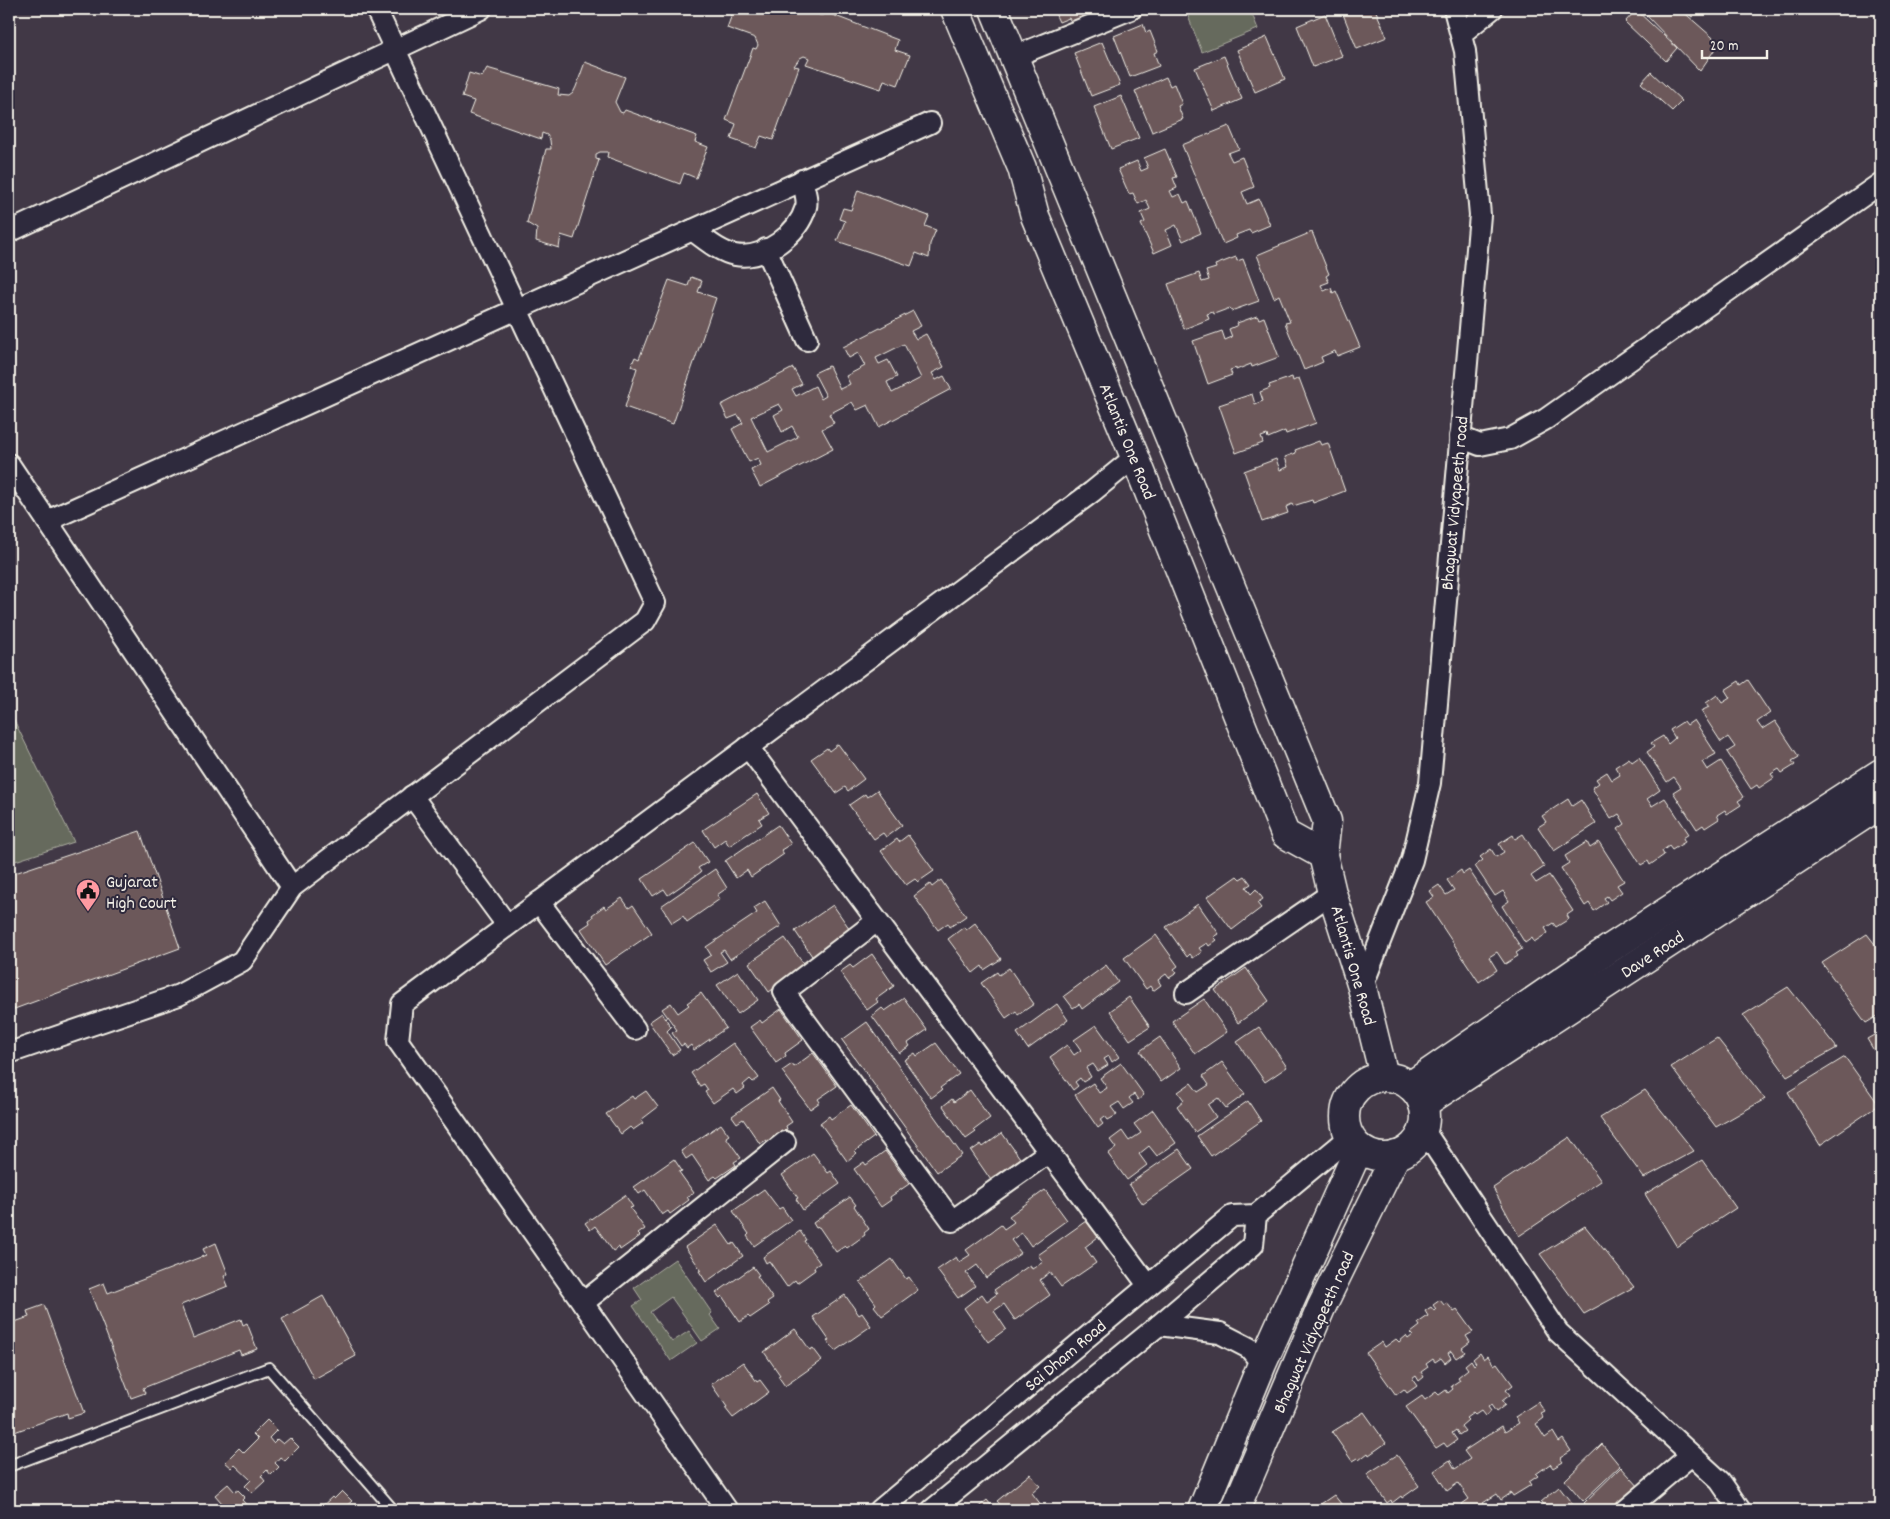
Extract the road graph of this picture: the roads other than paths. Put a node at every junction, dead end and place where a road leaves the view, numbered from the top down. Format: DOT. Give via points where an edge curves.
graph roads {
  1 [pos="376,9"];
  2 [pos="481,9"];
  3 [pos="955,9"];
  4 [pos="994,9"];
  5 [pos="1131,9"];
  6 [pos="1454,9"];
  7 [pos="1492,9"];
  8 [pos="1461,34"];
  9 [pos="396,50"];
  10 [pos="1013,57"];
  11 [pos="930,123"];
  12 [pos="802,180"];
  13 [pos="1881,183"];
  14 [pos="692,230"];
  15 [pos="9,232"];
  16 [pos="766,249"];
  17 [pos="518,310"];
  18 [pos="807,340"];
  19 [pos="1460,437"];
  20 [pos="1135,457"];
  21 [pos="9,464"];
  22 [pos="46,521"];
  23 [pos="748,747"];
  24 [pos="1881,773"];
  25 [pos="412,796"];
  26 [pos="1881,804"];
  27 [pos="1322,854"];
  28 [pos="292,887"];
  29 [pos="1332,893"];
  30 [pos="539,902"];
  31 [pos="877,921"];
  32 [pos="507,925"];
  33 [pos="1362,987"];
  34 [pos="1186,993"];
  35 [pos="635,1029"];
  36 [pos="9,1053"];
  37 [pos="1384,1076"];
  38 [pos="1419,1106"];
  39 [pos="785,1142"];
  40 [pos="1355,1142"];
  41 [pos="1048,1152"];
  42 [pos="1396,1155"];
  43 [pos="1256,1215"];
  44 [pos="1148,1285"];
  45 [pos="583,1303"];
  46 [pos="1159,1324"];
  47 [pos="1262,1364"];
  48 [pos="1692,1455"];
  49 [pos="9,1466"];
  50 [pos="393,1510"];
  51 [pos="727,1510"];
  52 [pos="880,1510"];
  53 [pos="932,1510"];
  54 [pos="1202,1510"];
  55 [pos="1235,1510"];
  56 [pos="1626,1510"];
  57 [pos="1740,1510"];
  1 -- 9 [label="street"];
  2 -- 9 [label="street"];
  3 -- 20 [label="street, Atlantis One Road" via="1022,168 1035,216"];
  4 -- 10 [label="street, Atlantis One Road"];
  5 -- 10 [label="street"];
  6 -- 8 [label="street, Bhagwat Vidyapeeth road"];
  7 -- 8 [label="street"];
  8 -- 19 [label="street, Bhagwat Vidyapeeth road" via="1480,215"];
  9 -- 15 [label="street"];
  9 -- 17 [label="street"];
  10 -- 27 [label="street, Atlantis One Road" via="1326,820"];
  11 -- 12 [label="street"];
  12 -- 14 [label="street"];
  12 -- 16 [label="street" via="806,205 795,228 777,245"];
  13 -- 19 [label="street" via="1546,420 1510,439 1480,445"];
  14 -- 16 [label="street" via="714,246 735,255 753,255"];
  14 -- 17 [label="street"];
  16 -- 18 [label="street"];
  17 -- 22 [label="street"];
  17 -- 25 [label="street" via="655,603 645,621"];
  19 -- 33 [label="street, Bhagwat Vidyapeeth road" via="1430,783 1412,860"];
  20 -- 23 [label="street"];
  20 -- 27 [label="street, Atlantis One Road" via="1285,834"];
  21 -- 22 [label="street"];
  22 -- 28 [label="street"];
  23 -- 30 [label="street"];
  23 -- 31 [label="street"];
  24 -- 38 [label="street" via="1610,949"];
  25 -- 28 [label="street"];
  25 -- 32 [label="street"];
  26 -- 38 [label="street, Dave Road"];
  27 -- 29 [label="street, Atlantis One Road"];
  28 -- 36 [label="street" via="242,961 179,995"];
  29 -- 33 [label="street, Atlantis One Road"];
  29 -- 34 [label="street"];
  30 -- 32 [label="street"];
  30 -- 35 [label="street"];
  31 -- 41 [label="street"];
  31 -- 41 [label="street" via="784,992 952,1221"];
  32 -- 45 [label="street" via="402,1004 398,1041"];
  33 -- 37 [label="street, Atlantis One Road"];
  37 -- 38 [label="street" via="1397,1078"];
  37 -- 40 [label="street" via="1358,1086 1350,1097 1345,1110 1345,1124"];
  38 -- 42 [label="street" via="1417,1140"];
  38 -- 48 [label="street" via="1558,1332"];
  39 -- 45 [label="street"];
  40 -- 42 [label="street" via="1371,1155"];
  40 -- 43 [label="street"];
  40 -- 47 [label="street"];
  41 -- 44 [label="street"];
  42 -- 55 [label="street, Bhagwat Vidyapeeth road" via="1321,1308"];
  43 -- 44 [label="street, Sai Dham Road" via="1232,1216"];
  43 -- 46 [label="street, Sai Dham Road" via="1253,1245"];
  44 -- 52 [label="street, Sai Dham Road"];
  45 -- 51 [label="street"];
  46 -- 47 [label="street" via="1220,1333 1249,1348"];
  46 -- 53 [label="street, Sai Dham Road"];
  47 -- 54 [label="street"];
  48 -- 56 [label="street"];
  48 -- 57 [label="street" via="1720,1481"];
  49 -- 50 [label="lane" via="268,1368"];
}
